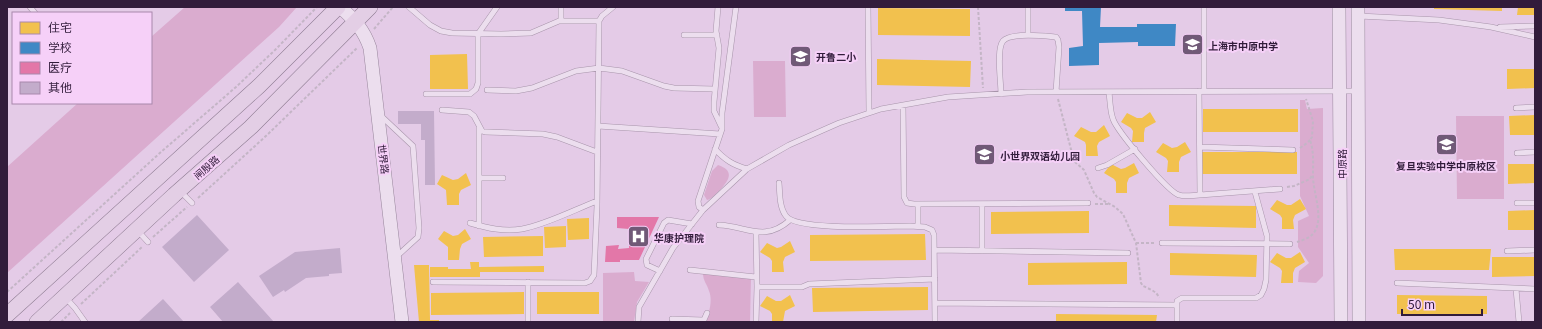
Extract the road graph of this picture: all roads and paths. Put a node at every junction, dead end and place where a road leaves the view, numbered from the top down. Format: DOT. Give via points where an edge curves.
graph roads {
  1 [pos="317,7"];
  2 [pos="339,7"];
  3 [pos="370,7"];
  4 [pos="393,7"];
  5 [pos="409,7"];
  6 [pos="497,7"];
  7 [pos="561,7"];
  8 [pos="614,7"];
  9 [pos="718,7"];
  10 [pos="736,7"];
  11 [pos="868,7"];
  12 [pos="978,7"];
  13 [pos="1028,7"];
  14 [pos="1204,7"];
  15 [pos="1339,7"];
  16 [pos="1358,11"];
  17 [pos="562,21"];
  18 [pos="599,21"];
  19 [pos="356,22"];
  20 [pos="1535,26"];
  21 [pos="1491,27"];
  22 [pos="478,34"];
  23 [pos="684,35"];
  24 [pos="717,35"];
  25 [pos="1028,35"];
  26 [pos="1535,37"];
  27 [pos="367,38"];
  28 [pos="599,68"];
  29 [pos="714,89"];
  30 [pos="487,90"];
  31 [pos="1341,90"];
  32 [pos="1358,90"];
  33 [pos="1202,91"];
  34 [pos="1305,91"];
  35 [pos="1056,92"];
  36 [pos="1109,92"];
  37 [pos="426,94"];
  38 [pos="1001,94"];
  39 [pos="983,95"];
  40 [pos="903,105"];
  41 [pos="1535,107"];
  42 [pos="1516,108"];
  43 [pos="442,110"];
  44 [pos="869,112"];
  45 [pos="378,114"];
  46 [pos="478,126"];
  47 [pos="598,126"];
  48 [pos="721,131"];
  49 [pos="1310,140"];
  50 [pos="1200,147"];
  51 [pos="715,149"];
  52 [pos="1135,149"];
  53 [pos="1293,150"];
  54 [pos="597,152"];
  55 [pos="1535,152"];
  56 [pos="1517,153"];
  57 [pos="1098,168"];
  58 [pos="747,169"];
  59 [pos="1312,174"];
  60 [pos="479,178"];
  61 [pos="502,178"];
  62 [pos="779,183"];
  63 [pos="1280,189"];
  64 [pos="179,190"];
  65 [pos="1254,192"];
  66 [pos="1200,195"];
  67 [pos="597,201"];
  68 [pos="192,203"];
  69 [pos="1088,203"];
  70 [pos="1517,203"];
  71 [pos="1535,203"];
  72 [pos="918,204"];
  73 [pos="982,204"];
  74 [pos="1109,204"];
  75 [pos="703,210"];
  76 [pos="790,220"];
  77 [pos="470,223"];
  78 [pos="692,224"];
  79 [pos="719,225"];
  80 [pos="479,226"];
  81 [pos="918,226"];
  82 [pos="136,230"];
  83 [pos="756,232"];
  84 [pos="148,242"];
  85 [pos="1136,243"];
  86 [pos="1162,243"];
  87 [pos="1267,244"];
  88 [pos="1290,244"];
  89 [pos="934,250"];
  90 [pos="1507,250"];
  91 [pos="1535,250"];
  92 [pos="982,251"];
  93 [pos="1128,253"];
  94 [pos="396,258"];
  95 [pos="690,270"];
  96 [pos="660,271"];
  97 [pos="756,277"];
  98 [pos="935,279"];
  99 [pos="433,282"];
  100 [pos="528,282"];
  101 [pos="1397,283"];
  102 [pos="757,287"];
  103 [pos="1516,289"];
  104 [pos="1535,289"];
  105 [pos="7,292"];
  106 [pos="64,296"];
  107 [pos="935,303"];
  108 [pos="1161,305"];
  109 [pos="1177,305"];
  110 [pos="76,308"];
  111 [pos="707,313"];
  112 [pos="7,315"];
  113 [pos="672,319"];
  114 [pos="703,321"];
  115 [pos="37,322"];
  116 [pos="61,322"];
  117 [pos="84,322"];
  118 [pos="402,322"];
  119 [pos="528,322"];
  120 [pos="638,322"];
  121 [pos="756,322"];
  122 [pos="935,322"];
  123 [pos="1177,322"];
  124 [pos="1341,322"];
  125 [pos="1359,322"];
  126 [pos="1519,322"];
  1 -- 105 [label="path" via="232,91"];
  2 -- 19 [label="main road, 世界路"];
  2 -- 112 [label="main road" via="259,86"];
  3 -- 19 [label="main road, 闸殷路"];
  4 -- 27 [label="path, 闸殷路"];
  5 -- 22 [label="lane" via="441,31"];
  6 -- 22 [label="lane"];
  7 -- 17 [label="lane"];
  8 -- 18 [label="lane"];
  9 -- 24 [label="lane"];
  10 -- 48 [label="lane"];
  11 -- 44 [label="lane"];
  12 -- 39 [label="path"];
  13 -- 25 [label="lane"];
  14 -- 33 [label="lane"];
  15 -- 31 [label="main road, 中原路"];
  16 -- 21 [label="lane"];
  16 -- 32 [label="main road, 中原路"];
  17 -- 18 [label="lane"];
  17 -- 22 [label="lane" via="532,32"];
  18 -- 28 [label="lane"];
  19 -- 27 [label="main road, 世界路"];
  19 -- 64 [label="main road, 闸殷路" via="251,127"];
  20 -- 21 [label="lane"];
  21 -- 26 [label="lane"];
  22 -- 37 [label="lane" via="476,89 470,94"];
  23 -- 24 [label="lane"];
  24 -- 29 [label="lane" via="719,48"];
  25 -- 35 [label="lane" via="1056,37 1058,40"];
  25 -- 38 [label="lane" via="1008,37 1003,41 1000,48"];
  27 -- 45 [label="main road, 世界路"];
  27 -- 68 [label="path, 闸殷路" via="273,130"];
  28 -- 29 [label="lane" via="622,71 674,88"];
  28 -- 30 [label="lane" via="576,71 532,88 516,91"];
  28 -- 47 [label="lane"];
  29 -- 48 [label="lane" via="714,111"];
  31 -- 32 [label="lane"];
  31 -- 34 [label="lane"];
  31 -- 124 [label="main road, 中原路"];
  32 -- 125 [label="main road, 中原路"];
  33 -- 34 [label="lane"];
  33 -- 36 [label="lane"];
  33 -- 50 [label="lane"];
  34 -- 49 [label="path" via="1313,121"];
  35 -- 36 [label="lane"];
  35 -- 38 [label="lane"];
  35 -- 74 [label="path" via="1074,161 1084,170 1097,197"];
  36 -- 52 [label="lane" via="1112,118 1121,134"];
  38 -- 39 [label="lane"];
  39 -- 40 [label="lane" via="948,97"];
  40 -- 44 [label="lane"];
  40 -- 72 [label="lane" via="904,197 907,203"];
  41 -- 42 [label="lane"];
  43 -- 46 [label="lane" via="469,112 474,116"];
  44 -- 58 [label="lane" via="789,145"];
  45 -- 94 [label="main road, 世界路"];
  45 -- 94 [label="lane" via="413,146 418,237"];
  46 -- 54 [label="lane" via="482,131 489,133 542,134 557,137"];
  46 -- 60 [label="lane"];
  47 -- 48 [label="lane"];
  47 -- 54 [label="lane"];
  48 -- 51 [label="lane"];
  49 -- 53 [label="path"];
  49 -- 59 [label="path" via="1313,153"];
  50 -- 53 [label="lane"];
  50 -- 66 [label="lane"];
  51 -- 58 [label="lane" via="728,162"];
  51 -- 75 [label="lane" via="698,202"];
  52 -- 57 [label="lane"];
  52 -- 66 [label="lane" via="1178,195"];
  54 -- 67 [label="lane"];
  55 -- 56 [label="lane"];
  58 -- 75 [label="lane"];
  59 -- 63 [label="path" via="1310,179"];
  59 -- 88 [label="path" via="1318,223 1309,238"];
  60 -- 61 [label="lane"];
  60 -- 80 [label="lane"];
  62 -- 76 [label="lane" via="782,208"];
  63 -- 65 [label="lane"];
  64 -- 68 [label="lane"];
  64 -- 82 [label="main road, 闸殷路"];
  65 -- 66 [label="lane"];
  65 -- 87 [label="lane"];
  67 -- 80 [label="lane" via="522,229 503,230"];
  67 -- 100 [label="lane" via="594,275 590,281"];
  68 -- 84 [label="path, 闸殷路"];
  69 -- 73 [label="lane"];
  69 -- 74 [label="path"];
  70 -- 71 [label="lane"];
  72 -- 73 [label="lane"];
  72 -- 81 [label="lane"];
  73 -- 92 [label="lane"];
  74 -- 85 [label="path" via="1123,214"];
  75 -- 78 [label="lane"];
  76 -- 81 [label="lane" via="821,226"];
  76 -- 83 [label="lane" via="772,231"];
  77 -- 80 [label="lane"];
  78 -- 96 [label="lane" via="673,248"];
  78 -- 96 [label="lane" via="668,220 664,223 646,259 647,265"];
  79 -- 83 [label="lane" via="731,225"];
  81 -- 89 [label="lane" via="932,230"];
  82 -- 84 [label="lane"];
  82 -- 106 [label="main road, 闸殷路"];
  83 -- 97 [label="lane"];
  84 -- 110 [label="path, 闸殷路"];
  85 -- 86 [label="path"];
  85 -- 108 [label="path" via="1141,283 1158,294"];
  86 -- 87 [label="lane"];
  87 -- 88 [label="lane"];
  87 -- 109 [label="lane" via="1266,280 1261,296 1182,298 1177,301"];
  89 -- 92 [label="lane"];
  89 -- 98 [label="lane"];
  90 -- 91 [label="lane"];
  92 -- 93 [label="lane"];
  94 -- 118 [label="main road, 世界路"];
  95 -- 97 [label="lane"];
  96 -- 120 [label="lane" via="639,306"];
  97 -- 102 [label="lane"];
  98 -- 102 [label="lane" via="809,284 802,287"];
  98 -- 107 [label="lane"];
  99 -- 100 [label="lane"];
  100 -- 119 [label="lane"];
  101 -- 103 [label="lane"];
  102 -- 121 [label="lane"];
  103 -- 104 [label="lane"];
  103 -- 126 [label="lane"];
  106 -- 110 [label="lane"];
  106 -- 115 [label="main road, 闸殷路"];
  107 -- 108 [label="lane"];
  107 -- 122 [label="lane"];
  108 -- 109 [label="lane"];
  109 -- 123 [label="lane"];
  110 -- 116 [label="path, 闸殷路"];
  110 -- 117 [label="lane"];
  111 -- 114 [label="lane"];
  113 -- 114 [label="lane"];
}
